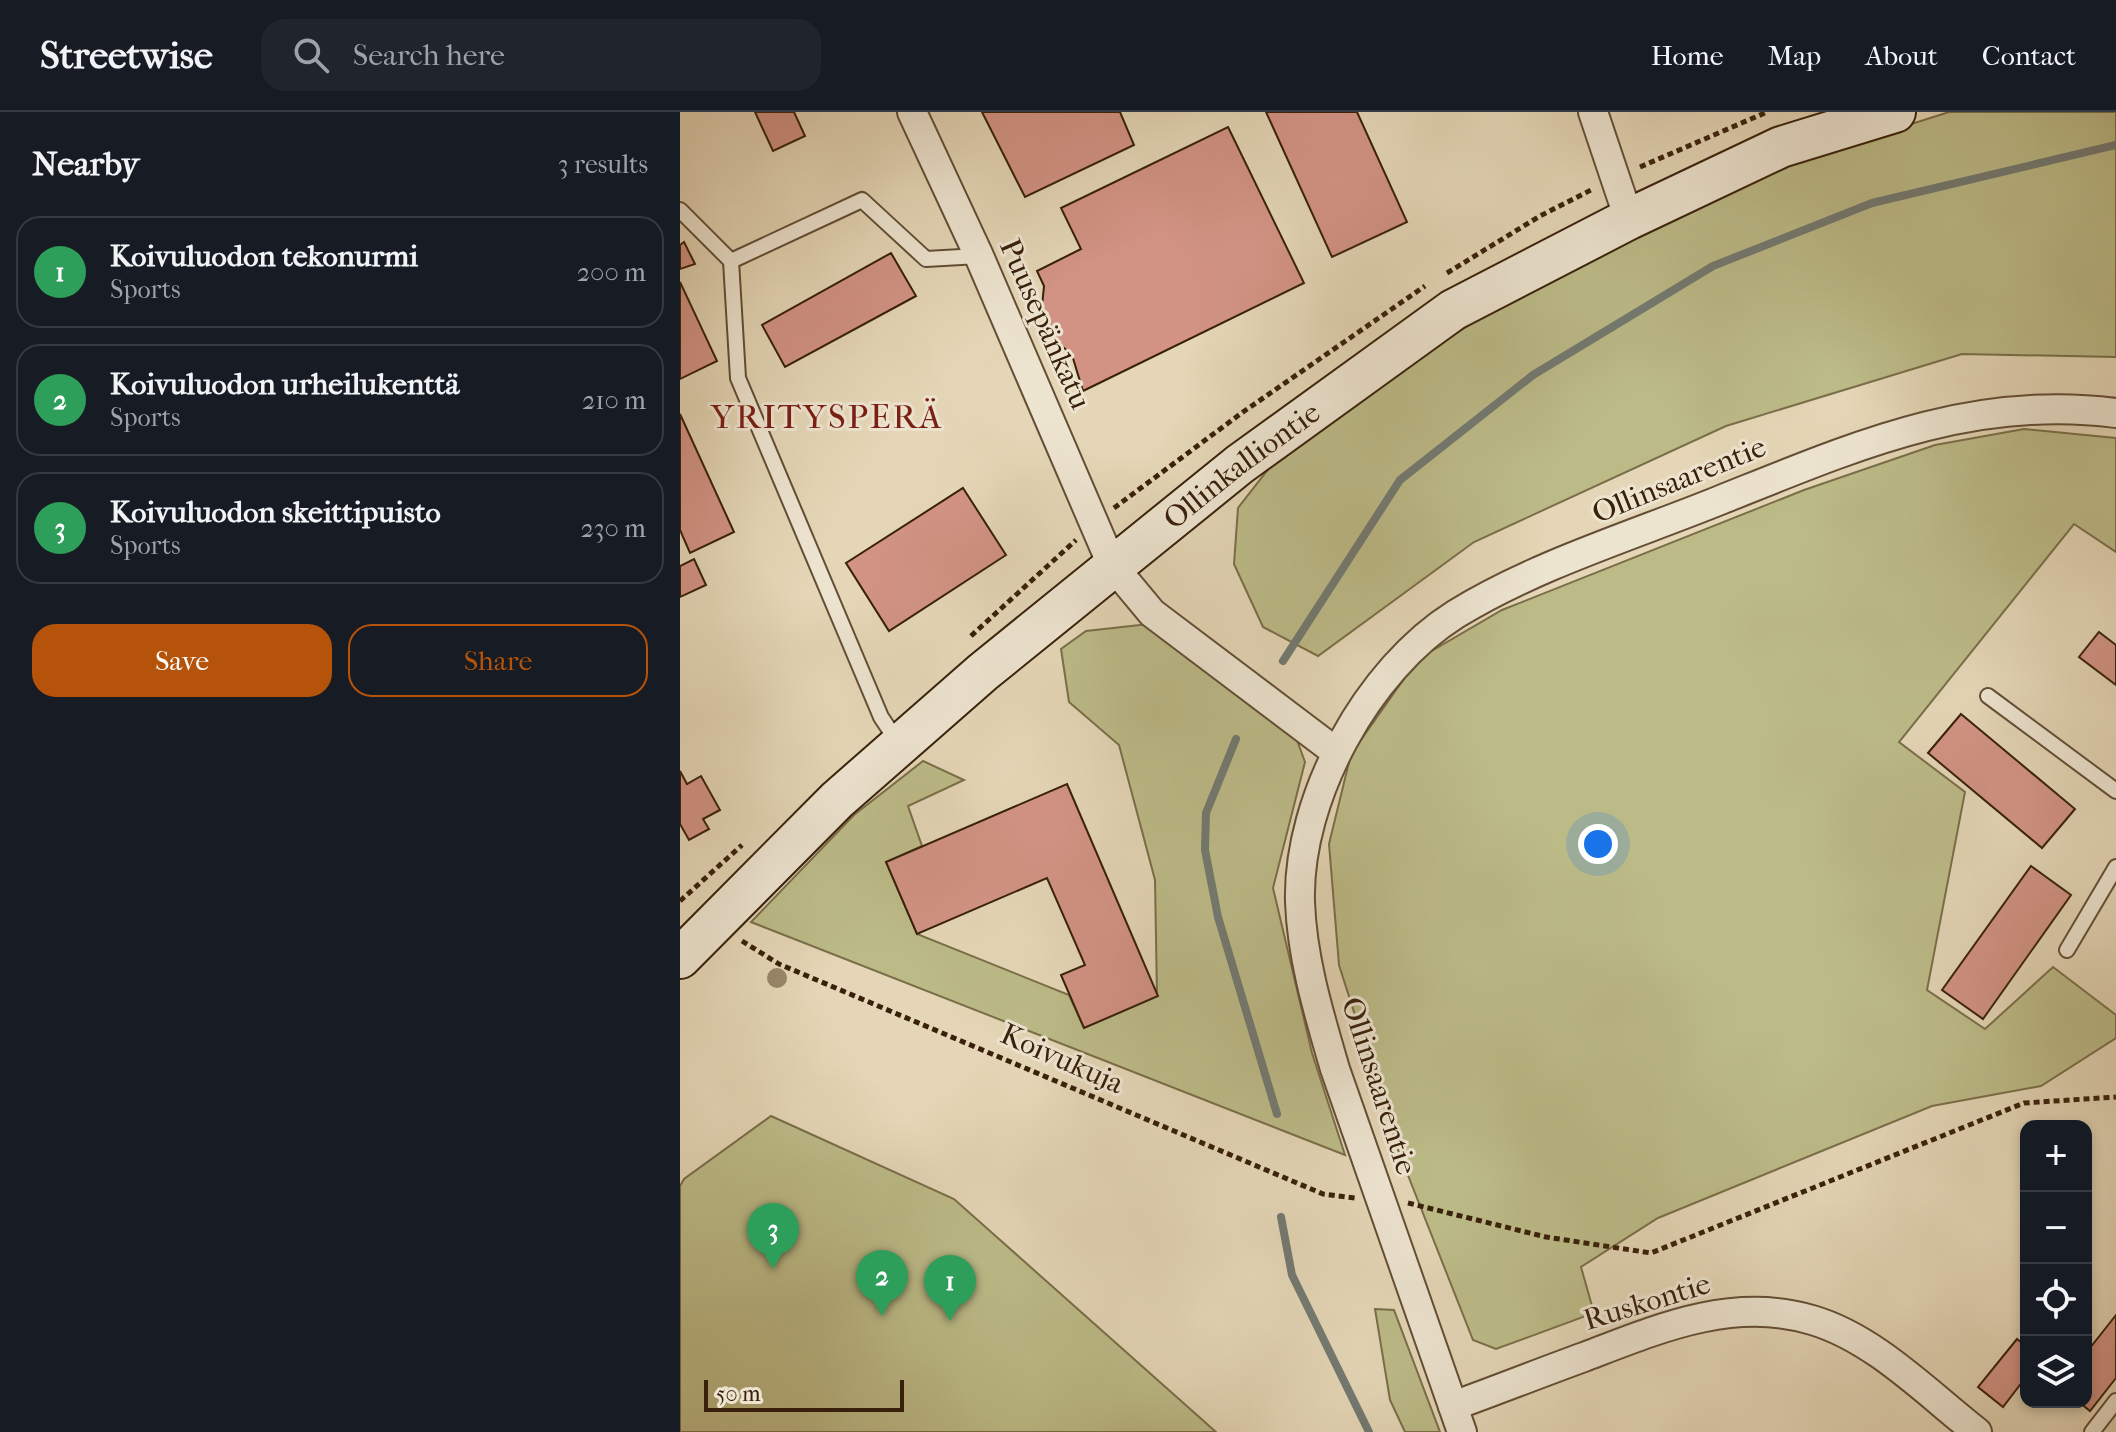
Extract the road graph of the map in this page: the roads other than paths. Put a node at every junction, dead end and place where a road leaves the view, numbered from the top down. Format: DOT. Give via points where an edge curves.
graph roads {
  1 [pos="912,112"];
  2 [pos="1593,112"];
  3 [pos="1895,112"];
  4 [pos="680,210"];
  5 [pos="1629,219"];
  6 [pos="979,256"];
  7 [pos="731,261"];
  8 [pos="2116,413"];
  9 [pos="1112,565"];
  10 [pos="1988,696"];
  11 [pos="899,744"];
  12 [pos="1336,752"];
  13 [pos="2116,791"];
  14 [pos="2116,867"];
  15 [pos="684,946"];
  16 [pos="2067,950"];
  17 [pos="2116,1401"];
  18 [pos="1458,1419"];
  19 [pos="1977,1432"];
  20 [pos="2092,1432"];
  1 -- 6 [label="street, Puusepänkatu"];
  2 -- 5 [label="street"];
  3 -- 5 [label="street, Ollinkalliontie" via="1781,147"];
  4 -- 7 [label="lane"];
  5 -- 9 [label="street, Ollinkalliontie" via="1453,310 1240,464"];
  6 -- 7 [label="lane" via="926,259 862,200"];
  6 -- 9 [label="street, Puusepänkatu"];
  7 -- 11 [label="lane" via="738,378 881,717"];
  8 -- 12 [label="street, Ollinsaarentie" via="2020,409 1923,426 1793,471 1500,589 1420,642 1361,708"];
  9 -- 11 [label="street, Ollinkalliontie"];
  9 -- 12 [label="street" via="1152,613"];
  10 -- 13 [label="lane"];
  11 -- 15 [label="street, Ollinkalliontie"];
  12 -- 18 [label="street, Ollinsaarentie" via="1305,857 1302,924 1319,1016"];
  14 -- 16 [label="lane"];
  17 -- 20 [label="lane"];
  18 -- 19 [label="street, Ruskontie" via="1673,1324 1752,1311 1813,1320 1845,1334"];
}
